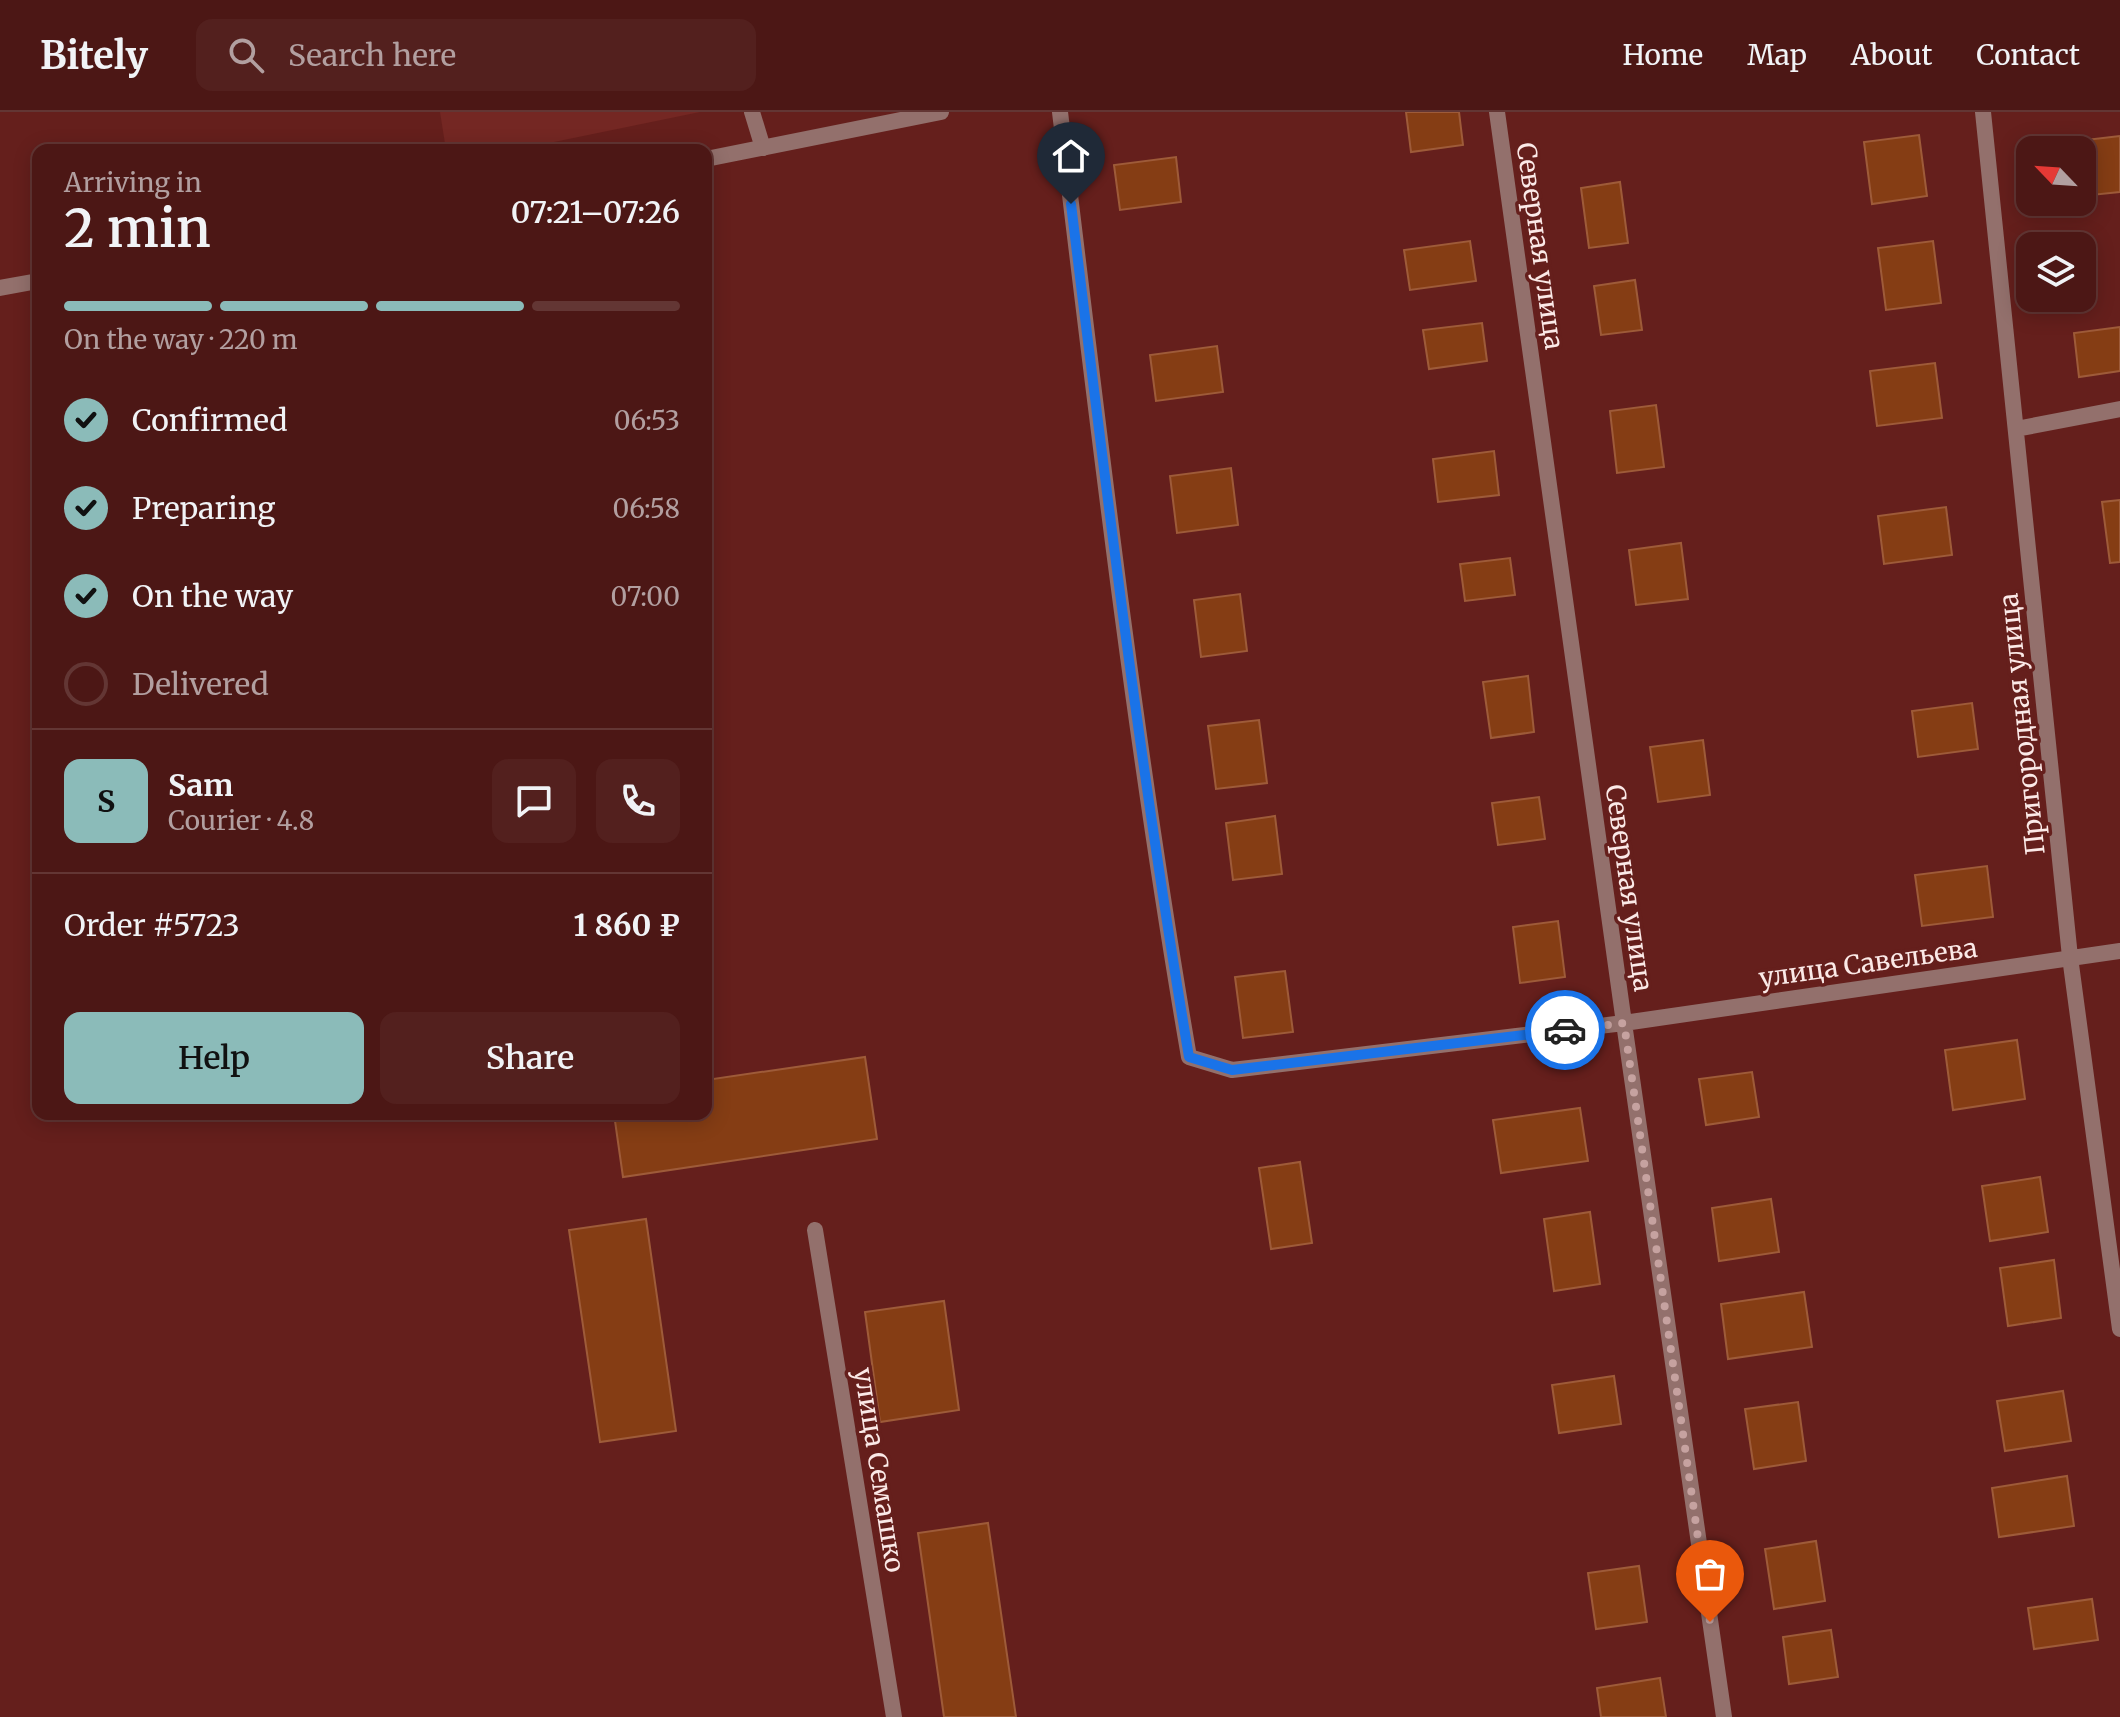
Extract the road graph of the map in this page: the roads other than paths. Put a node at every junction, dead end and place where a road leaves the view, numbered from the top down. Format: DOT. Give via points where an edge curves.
graph roads {
  1 [pos="752,112"];
  2 [pos="941,112"];
  3 [pos="1060,112"];
  4 [pos="1497,112"];
  5 [pos="1983,112"];
  6 [pos="763,148"];
  7 [pos="712,158"];
  8 [pos="32,282"];
  9 [pos="0,288"];
  10 [pos="2120,409"];
  11 [pos="2016,429"];
  12 [pos="2120,951"];
  13 [pos="2070,957"];
  14 [pos="1624,1023"];
  15 [pos="815,1230"];
  16 [pos="2120,1329"];
  17 [pos="894,1717"];
  18 [pos="1724,1717"];
  1 -- 6 [label="street"];
  2 -- 6 [label="street"];
  3 -- 14 [label="street, улица Савельева" via="1112,540 1189,1057 1232,1070"];
  4 -- 14 [label="street, Северная улица"];
  5 -- 11 [label="street, Пригородная улица"];
  6 -- 7 [label="street"];
  8 -- 9 [label="street"];
  10 -- 11 [label="street"];
  11 -- 13 [label="street, Пригородная улица"];
  12 -- 13 [label="street, улица Савельева"];
  13 -- 14 [label="street, улица Савельева"];
  13 -- 16 [label="street, Пригородная улица"];
  14 -- 18 [label="street, Северная улица"];
  15 -- 17 [label="street, улица Семашко"];
}
